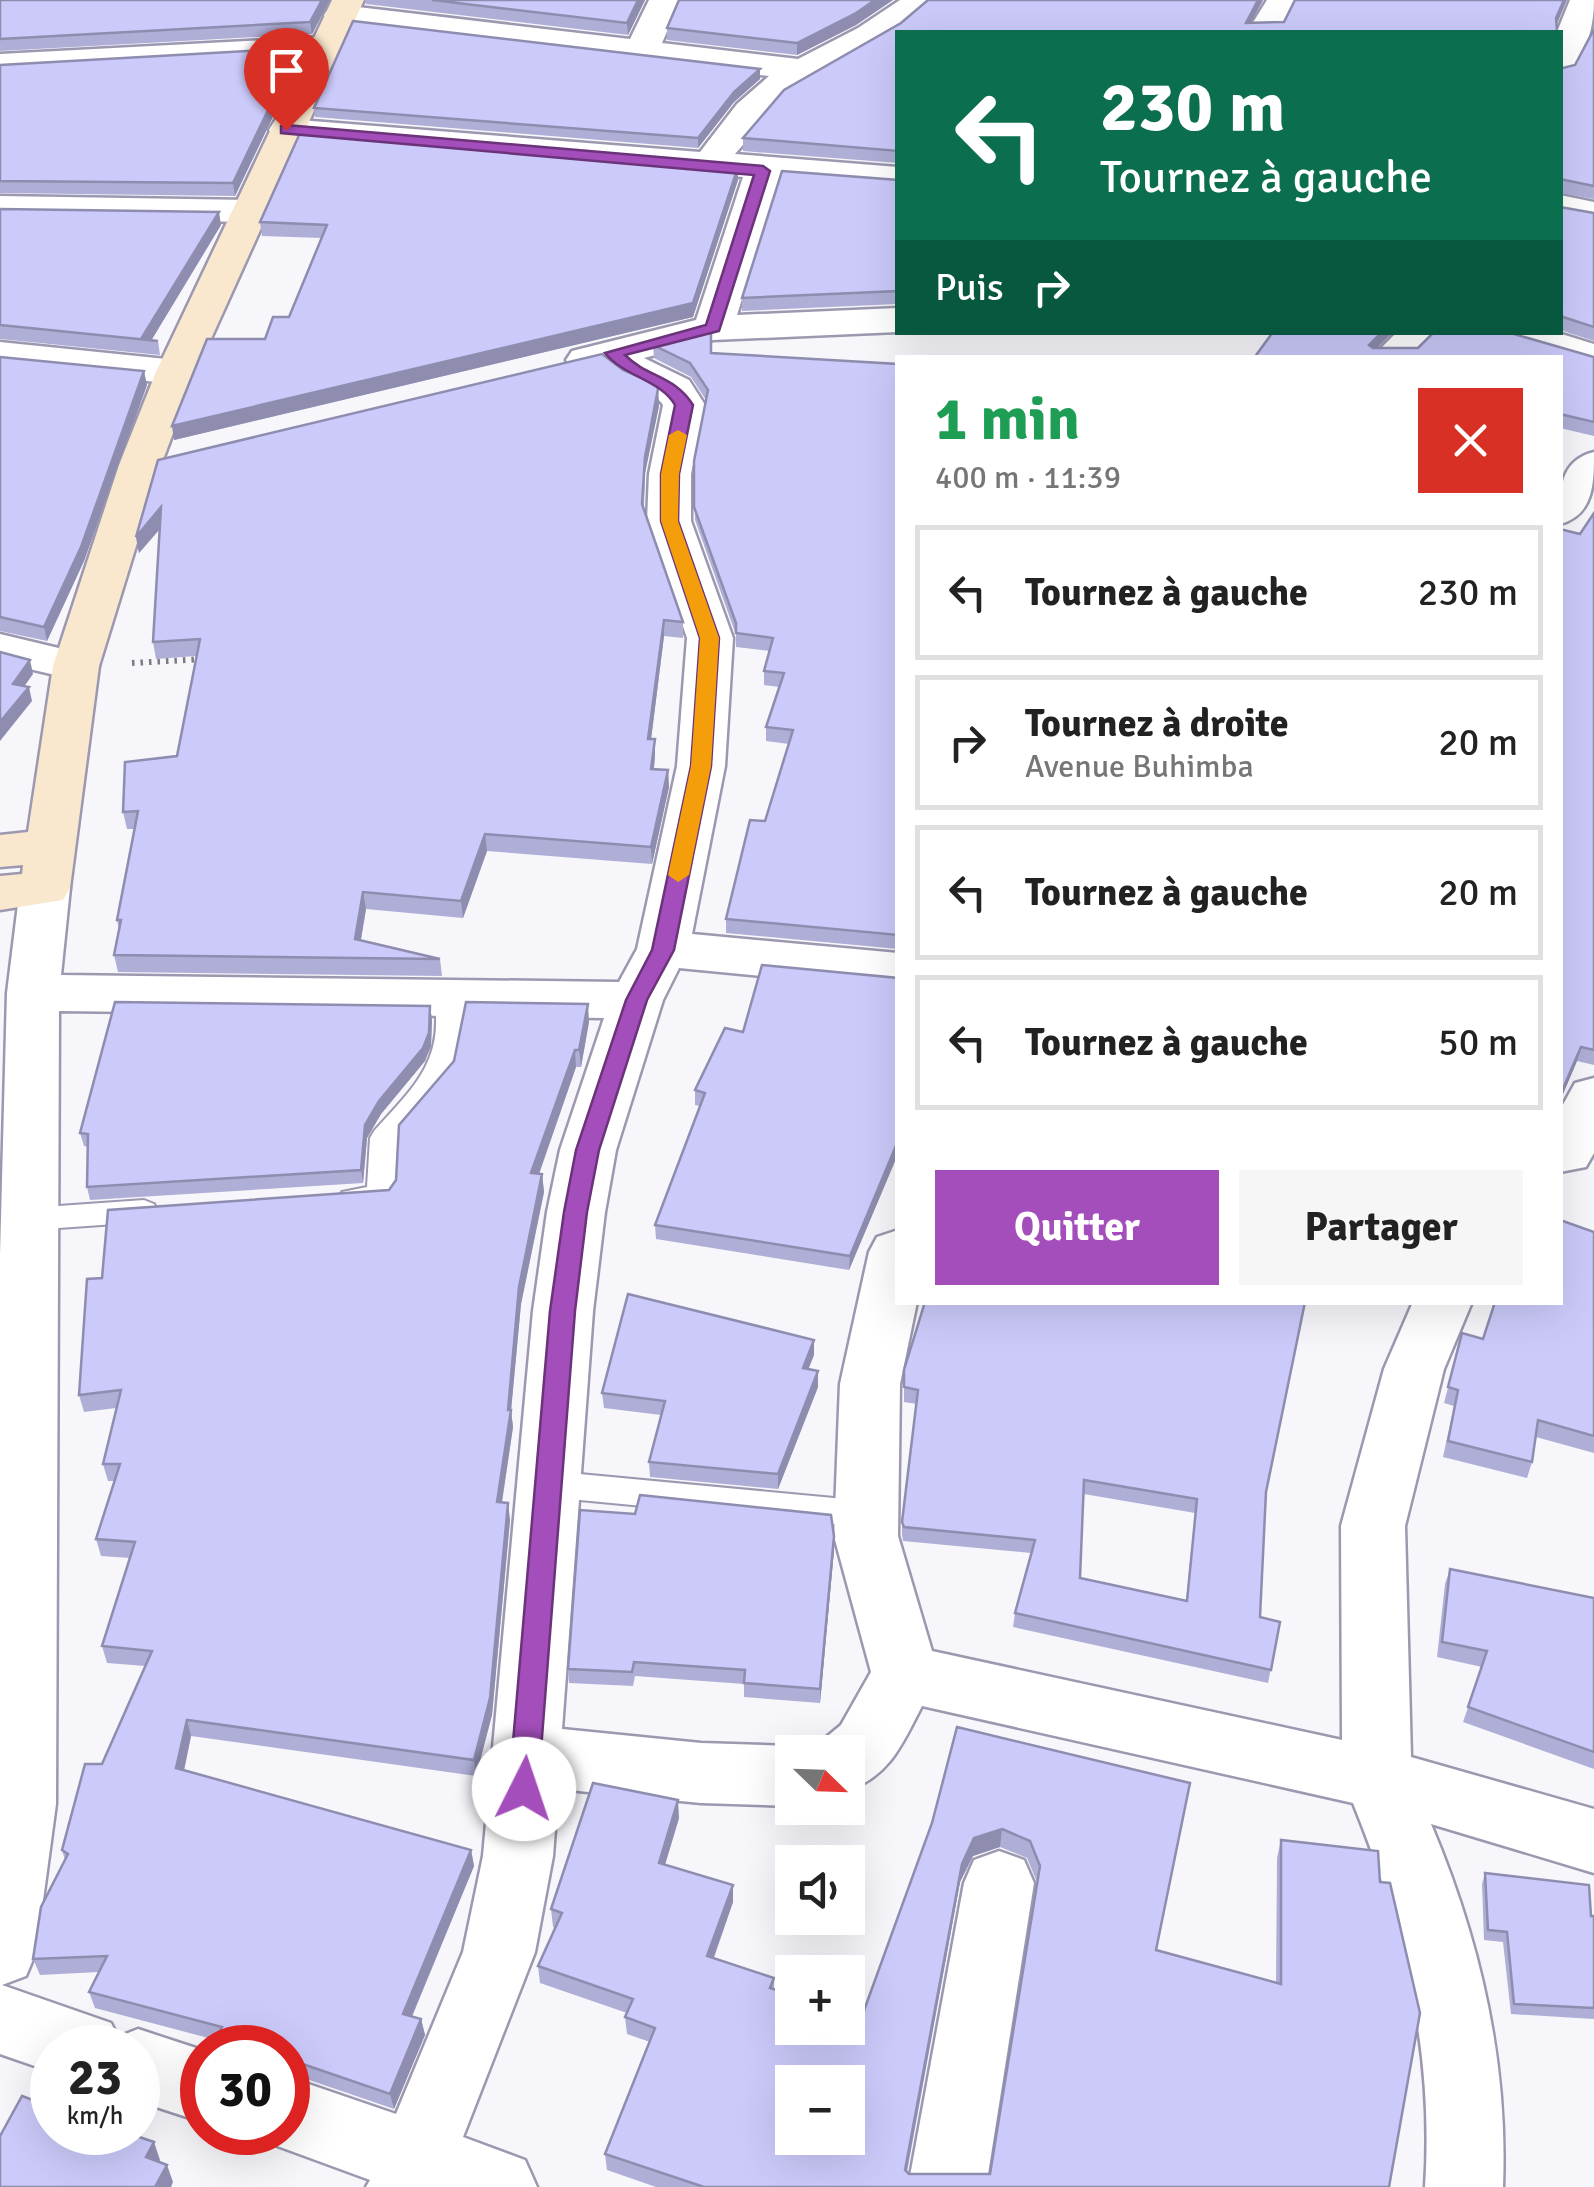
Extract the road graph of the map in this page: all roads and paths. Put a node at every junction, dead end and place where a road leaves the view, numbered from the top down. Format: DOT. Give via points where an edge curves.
graph roads {
  1 [pos="665,0"];
  2 [pos="920,0"];
  3 [pos="1283,0"];
  4 [pos="1586,0"];
  5 [pos="337,21"];
  6 [pos="1264,30"];
  7 [pos="641,51"];
  8 [pos="1563,60"];
  9 [pos="0,64"];
  10 [pos="1563,69"];
  11 [pos="806,70"];
  12 [pos="1594,76"];
  13 [pos="286,130"];
  14 [pos="708,166"];
  15 [pos="763,171"];
  16 [pos="895,178"];
  17 [pos="1563,207"];
  18 [pos="0,208"];
  19 [pos="250,211"];
  20 [pos="1594,212"];
  21 [pos="895,320"];
  22 [pos="713,328"];
  23 [pos="1418,335"];
  24 [pos="1522,335"];
  25 [pos="613,353"];
  26 [pos="0,354"];
  27 [pos="1395,355"];
  28 [pos="1594,357"];
  29 [pos="556,367"];
  30 [pos="176,372"];
  31 [pos="1594,465"];
  32 [pos="1563,507"];
  33 [pos="1563,530"];
  34 [pos="1594,536"];
  35 [pos="0,648"];
  36 [pos="214,658"];
  37 [pos="76,666"];
  38 [pos="24,870"];
  39 [pos="895,971"];
  40 [pos="650,975"];
  41 [pos="33,994"];
  42 [pos="446,1000"];
  43 [pos="1594,1096"];
  44 [pos="15,1142"];
  45 [pos="1573,1156"];
  46 [pos="322,1200"];
  47 [pos="166,1210"];
  48 [pos="30,1218"];
  49 [pos="895,1266"];
  50 [pos="1442,1305"];
  51 [pos="548,1484"];
  52 [pos="866,1514"];
  53 [pos="906,1674"];
  54 [pos="865,1746"];
  55 [pos="526,1756"];
  56 [pos="775,1775"];
  57 [pos="1377,1778"];
  58 [pos="1594,1840"];
  59 [pos="999,1883"];
  60 [pos="0,1952"];
  61 [pos="0,2020"];
  62 [pos="30,2030"];
  63 [pos="310,2124"];
  64 [pos="411,2172"];
  65 [pos="498,2187"];
  66 [pos="947,2187"];
  67 [pos="1464,2187"];
  1 -- 7 [label="street"];
  2 -- 11 [label="street" via="891,26"];
  3 -- 6 [label="street"];
  4 -- 8 [label="street"];
  5 -- 7 [label="street" via="544,26"];
  5 -- 9 [label="street"];
  5 -- 13 [label="main road"];
  7 -- 11 [label="street"];
  10 -- 12 [label="street"];
  11 -- 14 [label="street" via="758,102"];
  13 -- 14 [label="street"];
  13 -- 19 [label="main road"];
  14 -- 15 [label="street"];
  15 -- 16 [label="street"];
  15 -- 22 [label="street"];
  17 -- 20 [label="street"];
  18 -- 19 [label="street"];
  19 -- 30 [label="main road"];
  21 -- 22 [label="street"];
  22 -- 25 [label="street"];
  23 -- 27 [label="street"];
  24 -- 28 [label="street"];
  25 -- 29 [label="street"];
  25 -- 40 [label="street" via="681,396 670,521 710,638 701,766"];
  26 -- 30 [label="street"];
  30 -- 37 [label="main road" via="159,461"];
  31 -- 32 [label="street"];
  33 -- 34 [label="street"];
  35 -- 37 [label="street"];
  36 -- 37 [label="path"];
  37 -- 38 [label="main road"];
  38 -- 41 [label="street"];
  39 -- 40 [label="street"];
  40 -- 42 [label="street"];
  40 -- 51 [label="street" via="588,1150"];
  41 -- 42 [label="street"];
  41 -- 44 [label="street"];
  42 -- 46 [label="lane" via="451,1021 439,1076 384,1138 381,1197"];
  43 -- 45 [label="street"];
  44 -- 48 [label="street"];
  47 -- 48 [label="lane"];
  48 -- 60 [label="street" via="21,1804"];
  49 -- 52 [label="street" via="870,1384"];
  50 -- 57 [label="street" via="1414,1369 1373,1526"];
  51 -- 52 [label="lane"];
  51 -- 55 [label="street"];
  52 -- 53 [label="street" via="866,1536"];
  53 -- 54 [label="street"];
  53 -- 57 [label="street"];
  55 -- 56 [label="street"];
  55 -- 64 [label="street" via="518,1856 499,1952"];
  57 -- 58 [label="street"];
  57 -- 67 [label="street" via="1421,1884 1457,2022"];
  59 -- 66 [label="street"];
  61 -- 62 [label="street"];
  63 -- 64 [label="street"];
  64 -- 65 [label="street"];
}
